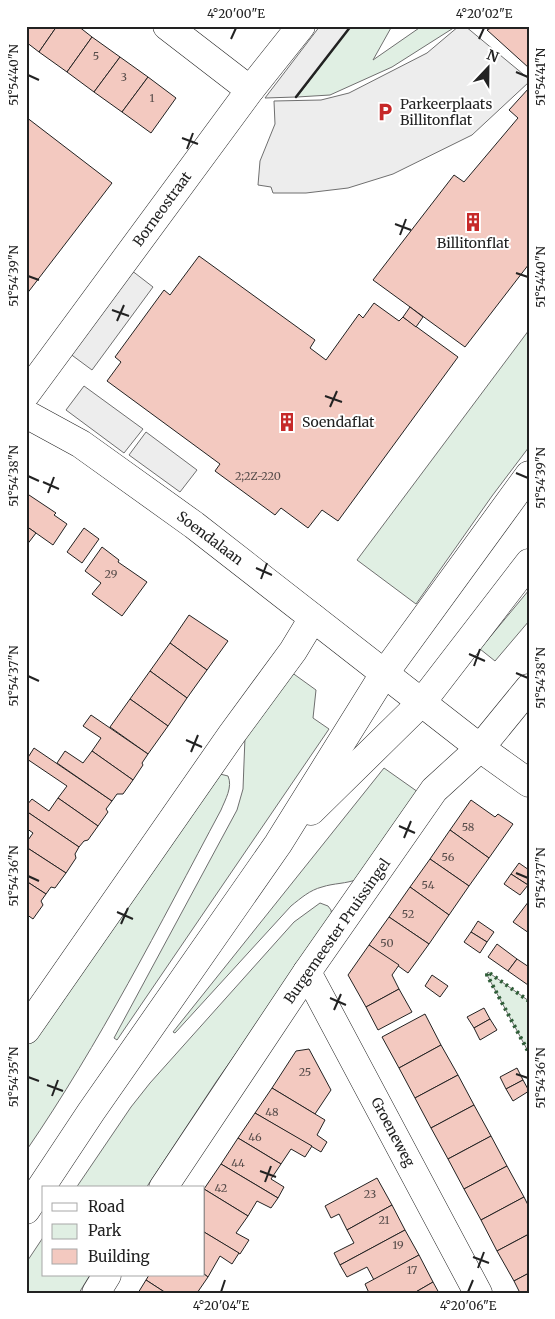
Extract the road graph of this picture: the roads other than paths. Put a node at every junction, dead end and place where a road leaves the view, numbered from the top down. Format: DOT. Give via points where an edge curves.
graph roads {
  1 [pos="167,26"];
  2 [pos="301,26"];
  3 [pos="250,90"];
  4 [pos="26,394"];
  5 [pos="26,414"];
  6 [pos="529,476"];
  7 [pos="529,563"];
  8 [pos="314,618"];
  9 [pos="384,674"];
  10 [pos="529,688"];
  11 [pos="422,702"];
  12 [pos="480,748"];
  13 [pos="529,783"];
  14 [pos="278,844"];
  15 [pos="307,972"];
  16 [pos="26,1030"];
  17 [pos="164,1186"];
  18 [pos="26,1210"];
  19 [pos="106,1276"];
  20 [pos="96,1293"];
  21 [pos="478,1293"];
  1 -- 3 [label="street"];
  2 -- 3 [label="street, Borneostraat"];
  3 -- 4 [label="street, Borneostraat"];
  5 -- 8 [label="street, Soendalaan" via="81,444 194,525"];
  6 -- 9 [label="street"];
  7 -- 11 [label="street"];
  8 -- 9 [label="street, Soendalaan"];
  8 -- 16 [label="street"];
  9 -- 11 [label="street, Soendalaan"];
  9 -- 14 [label="street"];
  10 -- 12 [label="street, Burgemeester Pruissingel"];
  11 -- 12 [label="street, Soendalaan"];
  11 -- 14 [label="street"];
  12 -- 13 [label="street, Soendalaan"];
  12 -- 15 [label="street, Burgemeester Pruissingel" via="434,790"];
  14 -- 18 [label="street"];
  15 -- 17 [label="street, Burgemeester Pruissingel"];
  15 -- 21 [label="street, Groeneweg"];
  19 -- 20 [label="street"];
}
